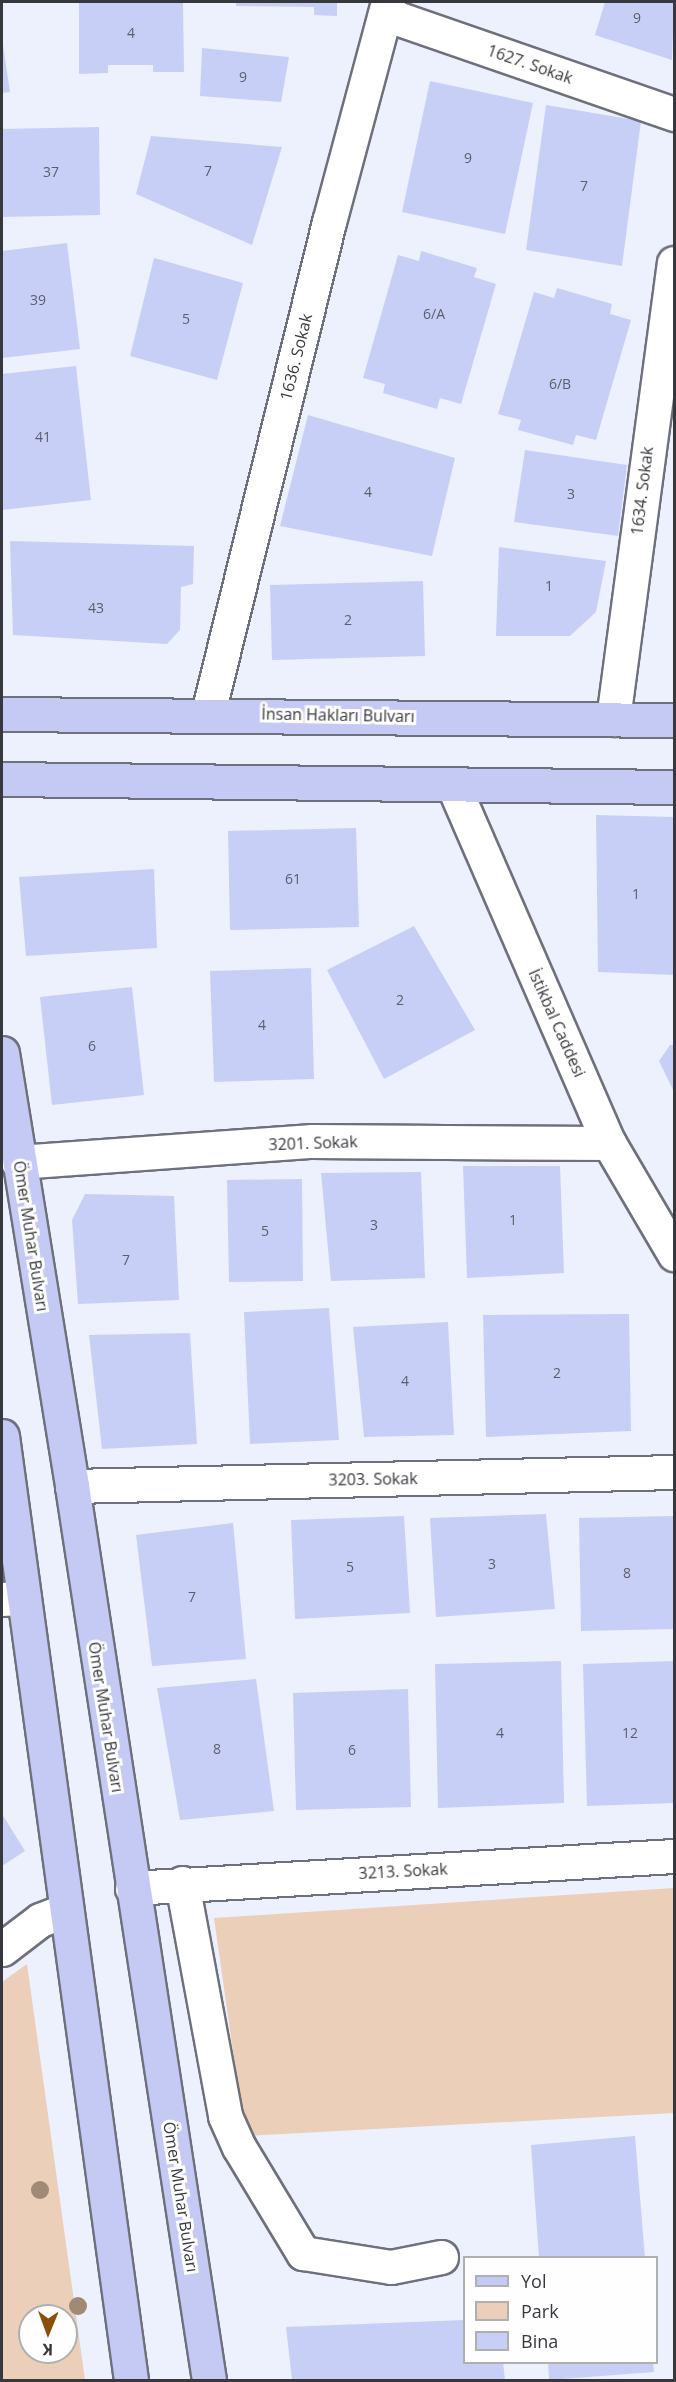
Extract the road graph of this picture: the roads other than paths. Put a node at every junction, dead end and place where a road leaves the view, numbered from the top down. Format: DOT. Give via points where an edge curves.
graph roads {
  1 [pos="386,8"];
  2 [pos="675,114"];
  3 [pos="675,263"];
  4 [pos="208,713"];
  5 [pos="2,714"];
  6 [pos="613,719"];
  7 [pos="675,720"];
  8 [pos="2,779"];
  9 [pos="453,785"];
  10 [pos="675,786"];
  11 [pos="2,1053"];
  12 [pos="609,1143"];
  13 [pos="18,1162"];
  14 [pos="675,1254"];
  15 [pos="2,1436"];
  16 [pos="675,1472"];
  17 [pos="72,1486"];
  18 [pos="13,1598"];
  19 [pos="675,1856"];
  20 [pos="182,1883"];
  21 [pos="132,1888"];
  22 [pos="66,1910"];
  23 [pos="2,1949"];
  24 [pos="441,2257"];
  25 [pos="131,2380"];
  26 [pos="209,2380"];
  1 -- 2 [label="street, 1627. Sokak"];
  1 -- 4 [label="street, 1636. Sokak"];
  3 -- 6 [label="street, 1634. Sokak"];
  4 -- 5 [label="main road, İnsan Hakları Bulvarı"];
  4 -- 6 [label="main road, İnsan Hakları Bulvarı"];
  6 -- 7 [label="main road, İnsan Hakları Bulvarı"];
  8 -- 9 [label="main road"];
  9 -- 10 [label="main road"];
  9 -- 12 [label="street, İstikbal Caddesi"];
  11 -- 13 [label="main road, Ömer Muhar Bulvarı"];
  12 -- 13 [label="street, 3201. Sokak" via="312,1141"];
  12 -- 14 [label="street, İstikbal Caddesi"];
  13 -- 17 [label="main road, Ömer Muhar Bulvarı"];
  15 -- 18 [label="main road"];
  16 -- 17 [label="street, 3203. Sokak"];
  17 -- 21 [label="main road, Ömer Muhar Bulvarı"];
  18 -- 22 [label="main road"];
  19 -- 20 [label="street, 3213. Sokak"];
  20 -- 21 [label="street, 3213. Sokak"];
  20 -- 24 [label="street" via="225,2116 239,2147 303,2253 391,2267"];
  21 -- 26 [label="main road, Ömer Muhar Bulvarı"];
  22 -- 23 [label="street" via="40,1920"];
  22 -- 25 [label="main road"];
}
